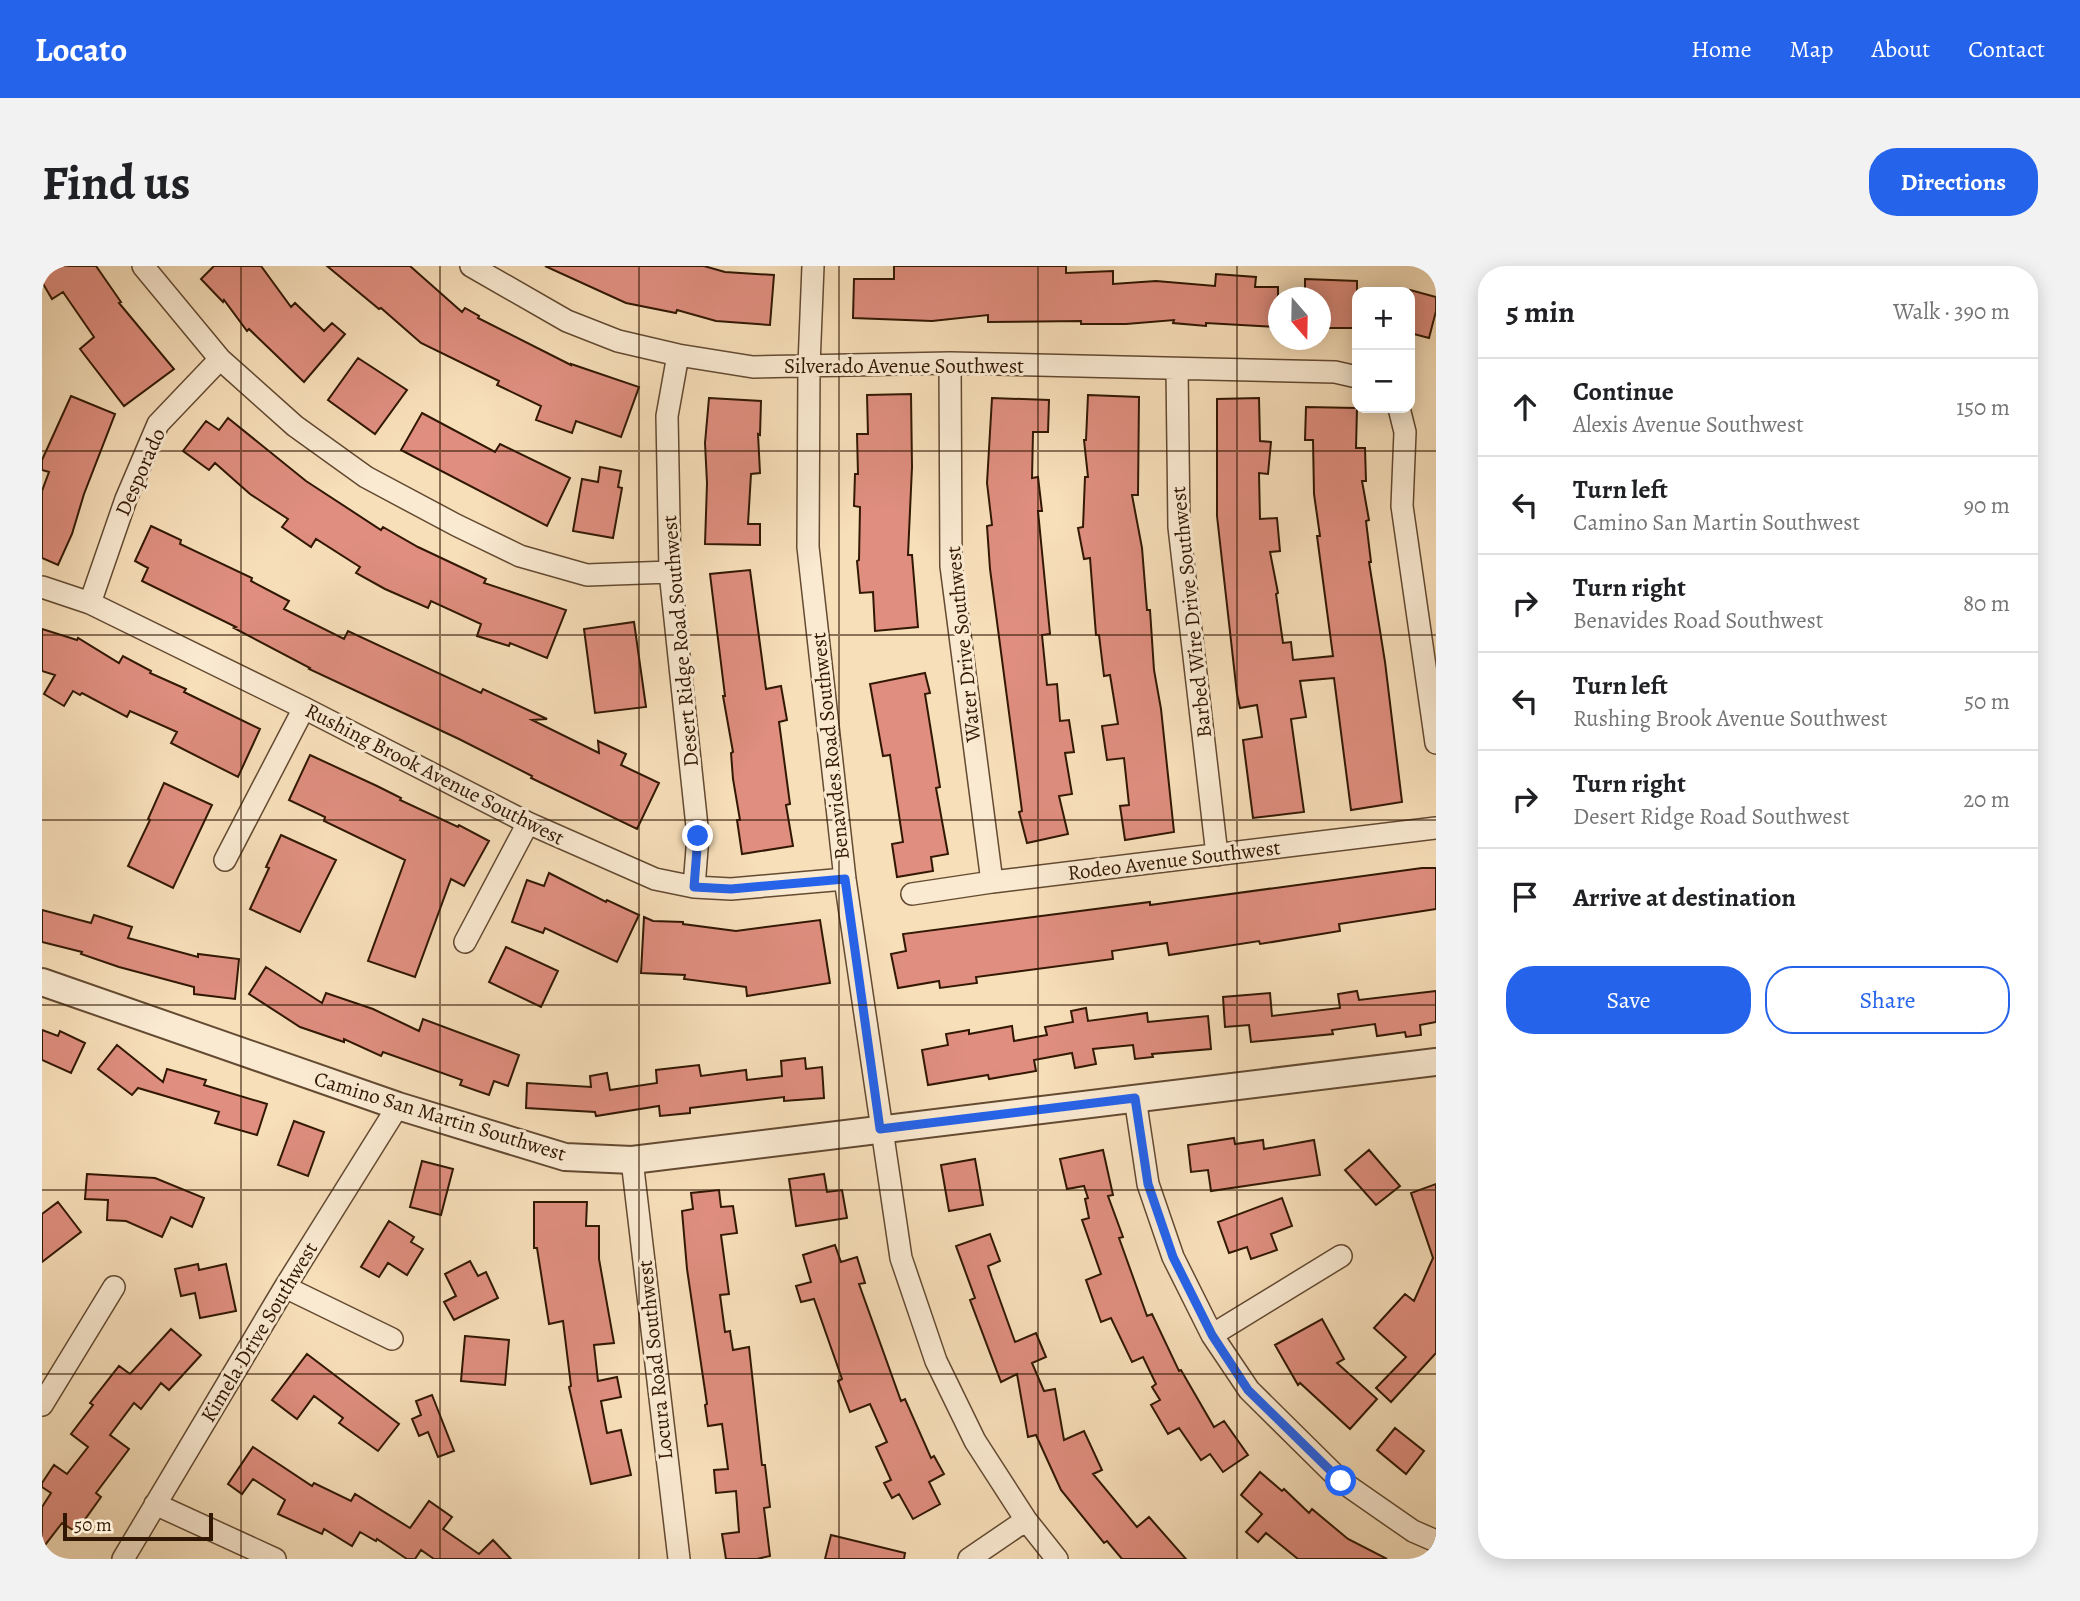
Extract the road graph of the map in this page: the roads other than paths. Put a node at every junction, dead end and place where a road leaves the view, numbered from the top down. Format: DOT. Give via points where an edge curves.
graph roads {
  1 [pos="143,266"];
  2 [pos="471,266"];
  3 [pos="813,266"];
  4 [pos="678,355"];
  5 [pos="220,359"];
  6 [pos="950,363"];
  7 [pos="809,365"];
  8 [pos="1177,369"];
  9 [pos="1352,376"];
  10 [pos="1399,413"];
  11 [pos="670,572"];
  12 [pos="42,587"];
  13 [pos="90,603"];
  14 [pos="1429,638"];
  15 [pos="304,708"];
  16 [pos="1436,743"];
  17 [pos="528,823"];
  18 [pos="1436,828"];
  19 [pos="1217,855"];
  20 [pos="225,860"];
  21 [pos="845,879"];
  22 [pos="992,882"];
  23 [pos="694,887"];
  24 [pos="912,894"];
  25 [pos="466,942"];
  26 [pos="42,982"];
  27 [pos="1436,1062"];
  28 [pos="1135,1098"];
  29 [pos="398,1106"];
  30 [pos="880,1129"];
  31 [pos="632,1160"];
  32 [pos="1341,1256"];
  33 [pos="114,1287"];
  34 [pos="285,1287"];
  35 [pos="1212,1335"];
  36 [pos="391,1339"];
  37 [pos="42,1405"];
  38 [pos="156,1504"];
  39 [pos="1026,1520"];
  40 [pos="1436,1541"];
  41 [pos="123,1559"];
  42 [pos="275,1559"];
  43 [pos="679,1559"];
  44 [pos="969,1559"];
  45 [pos="1057,1559"];
  1 -- 5 [label="street"];
  2 -- 4 [label="street, Silverado Avenue Southwest" via="567,321 618,341"];
  3 -- 7 [label="street, Benavides Road Southwest"];
  4 -- 7 [label="street, Silverado Avenue Southwest" via="753,367"];
  4 -- 11 [label="street, Desert Ridge Road Southwest" via="667,416"];
  5 -- 11 [label="street" via="295,426 366,477 520,556 587,575"];
  5 -- 13 [label="street, Desporado" via="158,425"];
  6 -- 7 [label="street, Silverado Avenue Southwest"];
  6 -- 8 [label="street, Silverado Avenue Southwest"];
  6 -- 22 [label="street, Water Drive Southwest" via="951,566"];
  7 -- 21 [label="street, Benavides Road Southwest" via="808,547"];
  8 -- 9 [label="street, Silverado Avenue Southwest"];
  8 -- 19 [label="street, Barbed Wire Drive Southwest" via="1179,527"];
  10 -- 14 [label="street" via="1405,432 1402,506"];
  11 -- 23 [label="street, Desert Ridge Road Southwest" via="698,836"];
  12 -- 13 [label="street, Rushing Brook Avenue Southwest"];
  13 -- 15 [label="street, Rushing Brook Avenue Southwest"];
  14 -- 16 [label="street"];
  15 -- 17 [label="street, Rushing Brook Avenue Southwest"];
  15 -- 20 [label="street"];
  17 -- 23 [label="street, Rushing Brook Avenue Southwest" via="655,879"];
  17 -- 25 [label="street"];
  18 -- 19 [label="street, Rodeo Avenue Southwest"];
  19 -- 22 [label="street, Rodeo Avenue Southwest"];
  21 -- 23 [label="street, Rushing Brook Avenue Southwest" via="731,889"];
  21 -- 30 [label="street, Benavides Road Southwest"];
  22 -- 24 [label="street, Rodeo Avenue Southwest"];
  26 -- 29 [label="street, Camino San Martin Southwest"];
  27 -- 28 [label="street, Camino San Martin Southwest"];
  28 -- 30 [label="street, Camino San Martin Southwest"];
  28 -- 35 [label="street" via="1148,1184 1173,1257"];
  29 -- 31 [label="street, Camino San Martin Southwest" via="565,1157"];
  29 -- 34 [label="street, Kimela Drive Southwest"];
  30 -- 31 [label="street, Camino San Martin Southwest"];
  30 -- 39 [label="street, Benavides Road Southwest" via="901,1258 936,1360 975,1441"];
  31 -- 43 [label="street, Locura Road Southwest"];
  32 -- 35 [label="street"];
  33 -- 37 [label="street"];
  34 -- 36 [label="street"];
  34 -- 38 [label="street, Kimela Drive Southwest"];
  35 -- 40 [label="street" via="1248,1390 1341,1481 1413,1531"];
  38 -- 41 [label="street, Kimela Drive Southwest"];
  38 -- 42 [label="street"];
  39 -- 44 [label="street"];
  39 -- 45 [label="street, Benavides Road Southwest"];
}
